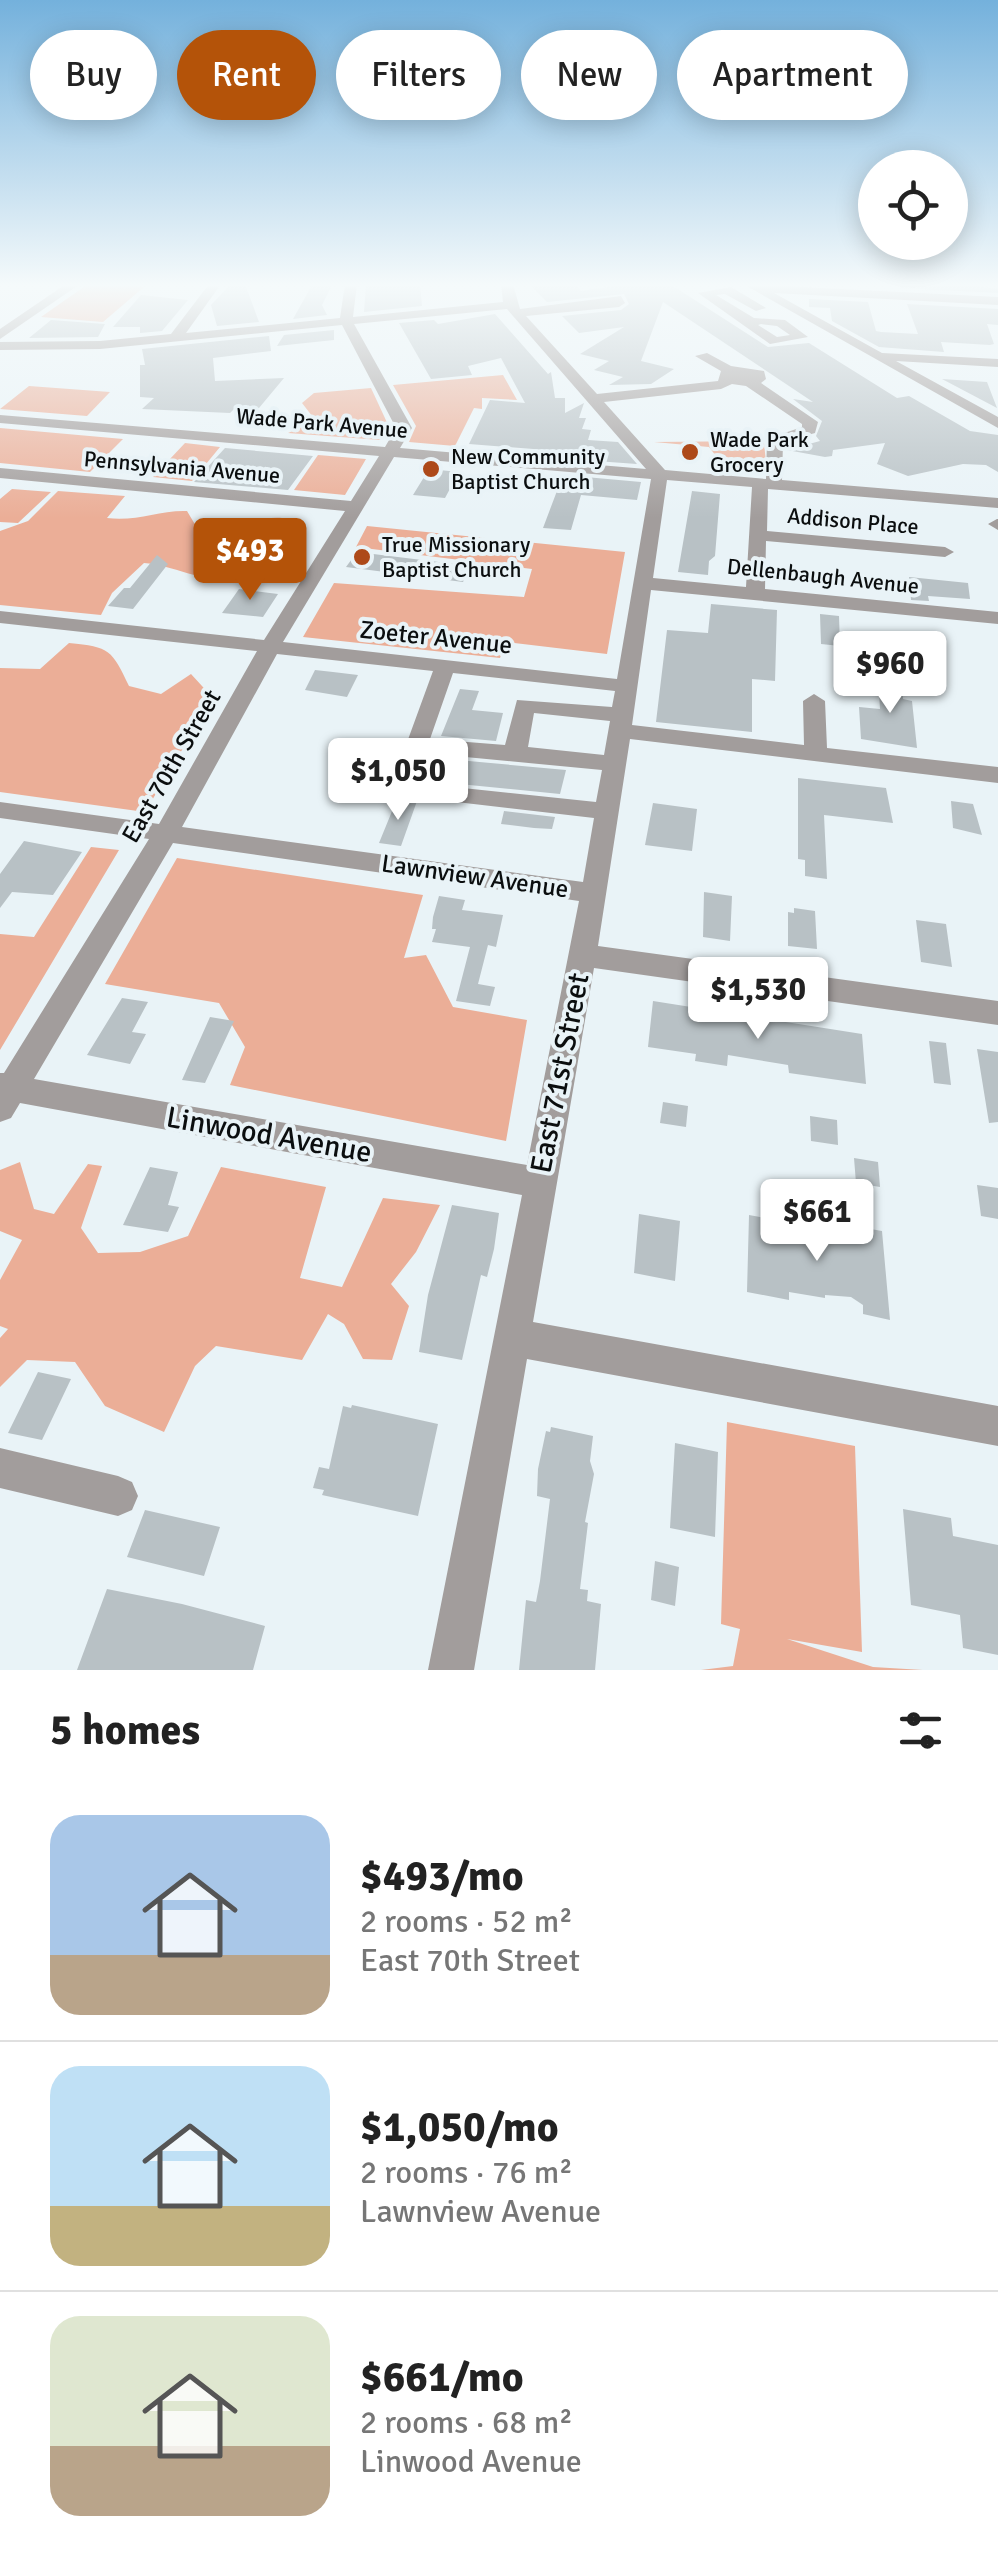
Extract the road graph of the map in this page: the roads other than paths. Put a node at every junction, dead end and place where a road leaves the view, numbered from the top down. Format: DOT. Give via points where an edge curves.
graph roads {
  1 [pos="369,362"];
  2 [pos="561,362"];
  3 [pos="711,362"];
  4 [pos="888,362"];
  5 [pos="730,375"];
  6 [pos="594,399"];
  7 [pos="0,419"];
  8 [pos="998,423"];
  9 [pos="390,452"];
  10 [pos="0,473"];
  11 [pos="660,474"];
  12 [pos="767,483"];
  13 [pos="993,503"];
  14 [pos="359,506"];
  15 [pos="998,525"];
  16 [pos="758,535"];
  17 [pos="945,552"];
  18 [pos="642,583"];
  19 [pos="755,594"];
  20 [pos="0,617"];
  21 [pos="998,618"];
  22 [pos="270,647"];
  23 [pos="445,666"];
  24 [pos="814,701"];
  25 [pos="622,710"];
  26 [pos="446,748"];
  27 [pos="515,753"];
  28 [pos="816,754"];
  29 [pos="614,764"];
  30 [pos="998,776"];
  31 [pos="0,810"];
  32 [pos="606,811"];
  33 [pos="166,833"];
  34 [pos="594,893"];
  35 [pos="582,955"];
  36 [pos="998,1013"];
  37 [pos="4,1094"];
  38 [pos="539,1183"];
  39 [pos="511,1337"];
  40 [pos="998,1426"];
  41 [pos="0,1468"];
  42 [pos="118,1496"];
  43 [pos="451,1670"];
  1 -- 9 [label="street" via="404,428"];
  2 -- 6 [label="street"];
  3 -- 5 [label="street"];
  4 -- 8 [label="street"];
  5 -- 6 [label="street" via="721,384"];
  5 -- 12 [label="street" via="758,374 750,382 810,422 810,430 776,439"];
  6 -- 11 [label="street"];
  7 -- 9 [label="street, Wade Park Avenue"];
  9 -- 11 [label="street, Wade Park Avenue"];
  9 -- 14 [label="street, East 70th Street"];
  10 -- 14 [label="street, Pennsylvania Avenue"];
  11 -- 12 [label="street, Wade Park Avenue"];
  11 -- 18 [label="street, East 71st Street"];
  12 -- 13 [label="street, Wade Park Avenue"];
  12 -- 16 [label="street"];
  13 -- 15 [label="street"];
  14 -- 22 [label="street, East 70th Street"];
  16 -- 17 [label="street, Addison Place"];
  16 -- 19 [label="street"];
  18 -- 19 [label="street, Dellenbaugh Avenue"];
  18 -- 25 [label="street, East 71st Street"];
  19 -- 21 [label="street, Dellenbaugh Avenue"];
  20 -- 22 [label="street, Zoeter Avenue"];
  22 -- 23 [label="street, Zoeter Avenue"];
  22 -- 33 [label="street, East 70th Street"];
  23 -- 25 [label="street, Zoeter Avenue"];
  23 -- 26 [label="street" via="417,745"];
  24 -- 28 [label="street"];
  25 -- 27 [label="street" via="525,705"];
  25 -- 28 [label="street"];
  25 -- 29 [label="street, East 71st Street"];
  26 -- 27 [label="street"];
  26 -- 32 [label="street" via="430,792"];
  27 -- 29 [label="street"];
  28 -- 30 [label="street"];
  29 -- 32 [label="street, East 71st Street"];
  31 -- 33 [label="street, Lawnview Avenue"];
  32 -- 34 [label="street, East 71st Street"];
  33 -- 34 [label="street, Lawnview Avenue"];
  33 -- 37 [label="street, East 70th Street"];
  34 -- 35 [label="street, East 71st Street"];
  35 -- 36 [label="street"];
  35 -- 38 [label="street, East 71st Street"];
  37 -- 38 [label="street, Linwood Avenue"];
  38 -- 39 [label="street, East 71st Street"];
  39 -- 40 [label="street"];
  39 -- 43 [label="street, East 71st Street"];
  41 -- 42 [label="street"];
}
